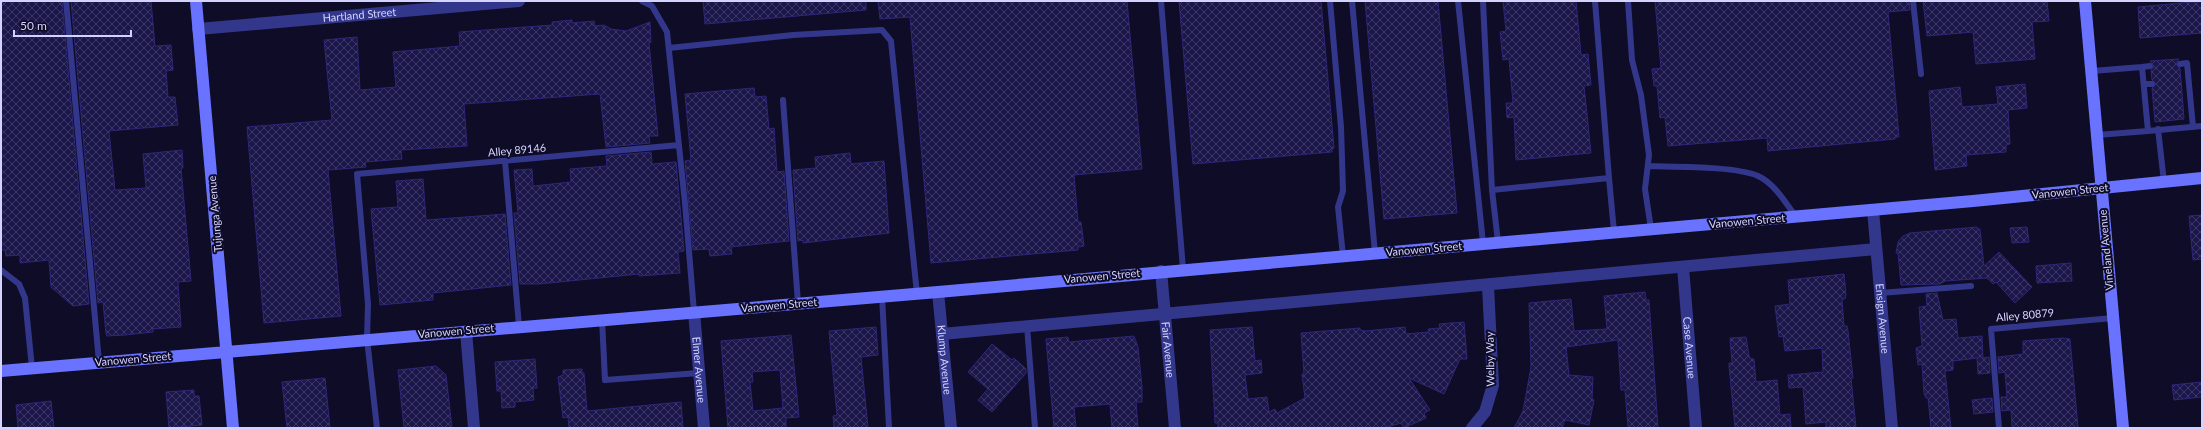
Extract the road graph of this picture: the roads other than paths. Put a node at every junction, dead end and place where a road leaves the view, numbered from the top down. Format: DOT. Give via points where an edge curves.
graph roads {
  1 [pos="66,1"];
  2 [pos="196,1"];
  3 [pos="519,1"];
  4 [pos="642,1"];
  5 [pos="1161,1"];
  6 [pos="1330,1"];
  7 [pos="1352,1"];
  8 [pos="1458,1"];
  9 [pos="1483,1"];
  10 [pos="1595,1"];
  11 [pos="1628,1"];
  12 [pos="1913,1"];
  13 [pos="2085,1"];
  14 [pos="198,29"];
  15 [pos="669,48"];
  16 [pos="2180,64"];
  17 [pos="2150,66"];
  18 [pos="2142,67"];
  19 [pos="2092,71"];
  20 [pos="1921,74"];
  21 [pos="2189,80"];
  22 [pos="2181,81"];
  23 [pos="2144,84"];
  24 [pos="2152,84"];
  25 [pos="783,100"];
  26 [pos="2192,105"];
  27 [pos="2183,106"];
  28 [pos="2154,108"];
  29 [pos="2146,109"];
  30 [pos="2202,126"];
  31 [pos="2193,127"];
  32 [pos="2158,129"];
  33 [pos="2148,130"];
  34 [pos="2097,135"];
  35 [pos="679,145"];
  36 [pos="505,161"];
  37 [pos="1648,166"];
  38 [pos="1609,178"];
  39 [pos="2202,178"];
  40 [pos="2164,182"];
  41 [pos="2101,188"];
  42 [pos="1492,190"];
  43 [pos="1873,210"];
  44 [pos="1796,217"];
  45 [pos="1651,229"];
  46 [pos="1614,232"];
  47 [pos="1498,242"];
  48 [pos="1483,243"];
  49 [pos="1876,249"];
  50 [pos="1375,253"];
  51 [pos="1343,256"];
  52 [pos="1683,267"];
  53 [pos="1183,269"];
  54 [pos="1,270"];
  55 [pos="1161,271"];
  56 [pos="1488,286"];
  57 [pos="1971,286"];
  58 [pos="938,292"];
  59 [pos="1880,293"];
  60 [pos="917,294"];
  61 [pos="882,296"];
  62 [pos="798,303"];
  63 [pos="694,312"];
  64 [pos="1164,314"];
  65 [pos="2113,318"];
  66 [pos="602,319"];
  67 [pos="519,326"];
  68 [pos="1027,326"];
  69 [pos="466,331"];
  70 [pos="942,334"];
  71 [pos="367,339"];
  72 [pos="227,351"];
  73 [pos="99,362"];
  74 [pos="32,368"];
  75 [pos="1,371"];
  76 [pos="699,373"];
  77 [pos="233,428"];
  78 [pos="377,428"];
  79 [pos="474,428"];
  80 [pos="704,428"];
  81 [pos="889,428"];
  82 [pos="951,428"];
  83 [pos="1035,428"];
  84 [pos="1175,428"];
  85 [pos="1472,428"];
  86 [pos="1696,428"];
  87 [pos="1892,428"];
  88 [pos="2000,428"];
  89 [pos="2123,428"];
  1 -- 73 [label="lane"];
  2 -- 14 [label="main road, Tujunga Avenue"];
  3 -- 14 [label="street, Hartland Street"];
  4 -- 15 [label="lane" via="652,6 667,32"];
  5 -- 53 [label="lane"];
  6 -- 51 [label="lane" via="1341,127 1343,191 1338,207"];
  7 -- 50 [label="lane"];
  8 -- 48 [label="lane"];
  9 -- 42 [label="lane"];
  10 -- 38 [label="lane"];
  11 -- 37 [label="lane" via="1632,60 1641,95 1649,155"];
  12 -- 20 [label="lane"];
  13 -- 19 [label="main road, Vineland Avenue"];
  14 -- 72 [label="main road, Tujunga Avenue"];
  15 -- 35 [label="lane"];
  15 -- 60 [label="lane" via="793,35 882,30 891,41"];
  16 -- 21 [label="lane" via="2187,63"];
  17 -- 18 [label="lane"];
  18 -- 19 [label="lane"];
  18 -- 23 [label="lane"];
  19 -- 34 [label="main road, Vineland Avenue"];
  21 -- 22 [label="lane"];
  21 -- 26 [label="lane"];
  23 -- 24 [label="lane"];
  23 -- 29 [label="lane"];
  25 -- 62 [label="lane"];
  26 -- 27 [label="lane"];
  26 -- 31 [label="lane"];
  28 -- 29 [label="lane"];
  29 -- 33 [label="lane"];
  30 -- 31 [label="lane"];
  31 -- 32 [label="lane"];
  32 -- 33 [label="lane"];
  32 -- 40 [label="lane"];
  33 -- 34 [label="lane"];
  34 -- 41 [label="main road, Vineland Avenue"];
  35 -- 36 [label="lane, Alley 89146"];
  35 -- 63 [label="lane"];
  36 -- 67 [label="lane"];
  36 -- 71 [label="lane, Alley 89146" via="357,174 368,304"];
  37 -- 44 [label="lane" via="1736,171 1759,176 1779,193"];
  37 -- 45 [label="lane" via="1645,189"];
  38 -- 42 [label="lane"];
  38 -- 46 [label="lane"];
  39 -- 40 [label="main road, Vanowen Street"];
  40 -- 41 [label="main road, Vanowen Street"];
  41 -- 43 [label="main road, Vanowen Street"];
  41 -- 65 [label="main road, Vineland Avenue"];
  42 -- 47 [label="lane"];
  43 -- 44 [label="main road, Vanowen Street"];
  43 -- 49 [label="street, Ensign Avenue"];
  44 -- 45 [label="main road, Vanowen Street"];
  45 -- 46 [label="main road, Vanowen Street"];
  46 -- 47 [label="main road, Vanowen Street"];
  47 -- 48 [label="main road, Vanowen Street"];
  48 -- 50 [label="main road, Vanowen Street"];
  49 -- 52 [label="street"];
  49 -- 59 [label="street, Ensign Avenue"];
  50 -- 51 [label="main road, Vanowen Street"];
  51 -- 53 [label="main road, Vanowen Street"];
  52 -- 56 [label="street"];
  52 -- 86 [label="street, Case Avenue"];
  53 -- 55 [label="main road, Vanowen Street"];
  54 -- 74 [label="lane" via="19,284 25,298"];
  55 -- 58 [label="main road, Vanowen Street"];
  55 -- 64 [label="street, Fair Avenue"];
  56 -- 64 [label="street"];
  56 -- 85 [label="street, Welby Way" via="1493,385 1485,412"];
  57 -- 59 [label="lane"];
  58 -- 60 [label="main road, Vanowen Street"];
  58 -- 70 [label="street, Klump Avenue"];
  59 -- 87 [label="street, Ensign Avenue"];
  60 -- 61 [label="main road, Vanowen Street"];
  61 -- 62 [label="main road, Vanowen Street"];
  61 -- 81 [label="lane"];
  62 -- 63 [label="main road, Vanowen Street"];
  63 -- 66 [label="main road, Vanowen Street"];
  63 -- 76 [label="street, Elmer Avenue"];
  64 -- 68 [label="street"];
  64 -- 84 [label="street, Fair Avenue"];
  65 -- 88 [label="lane, Alley 80879" via="1991,329"];
  65 -- 89 [label="main road, Vineland Avenue"];
  66 -- 67 [label="main road, Vanowen Street"];
  66 -- 76 [label="lane" via="605,380"];
  67 -- 69 [label="main road, Vanowen Street"];
  68 -- 70 [label="street"];
  68 -- 83 [label="lane"];
  69 -- 71 [label="main road, Vanowen Street"];
  69 -- 79 [label="street"];
  70 -- 82 [label="street, Klump Avenue"];
  71 -- 72 [label="main road, Vanowen Street"];
  71 -- 78 [label="lane"];
  72 -- 73 [label="main road, Vanowen Street"];
  72 -- 77 [label="main road, Tujunga Avenue"];
  73 -- 74 [label="main road, Vanowen Street"];
  74 -- 75 [label="main road, Vanowen Street"];
  76 -- 80 [label="street, Elmer Avenue"];
}
